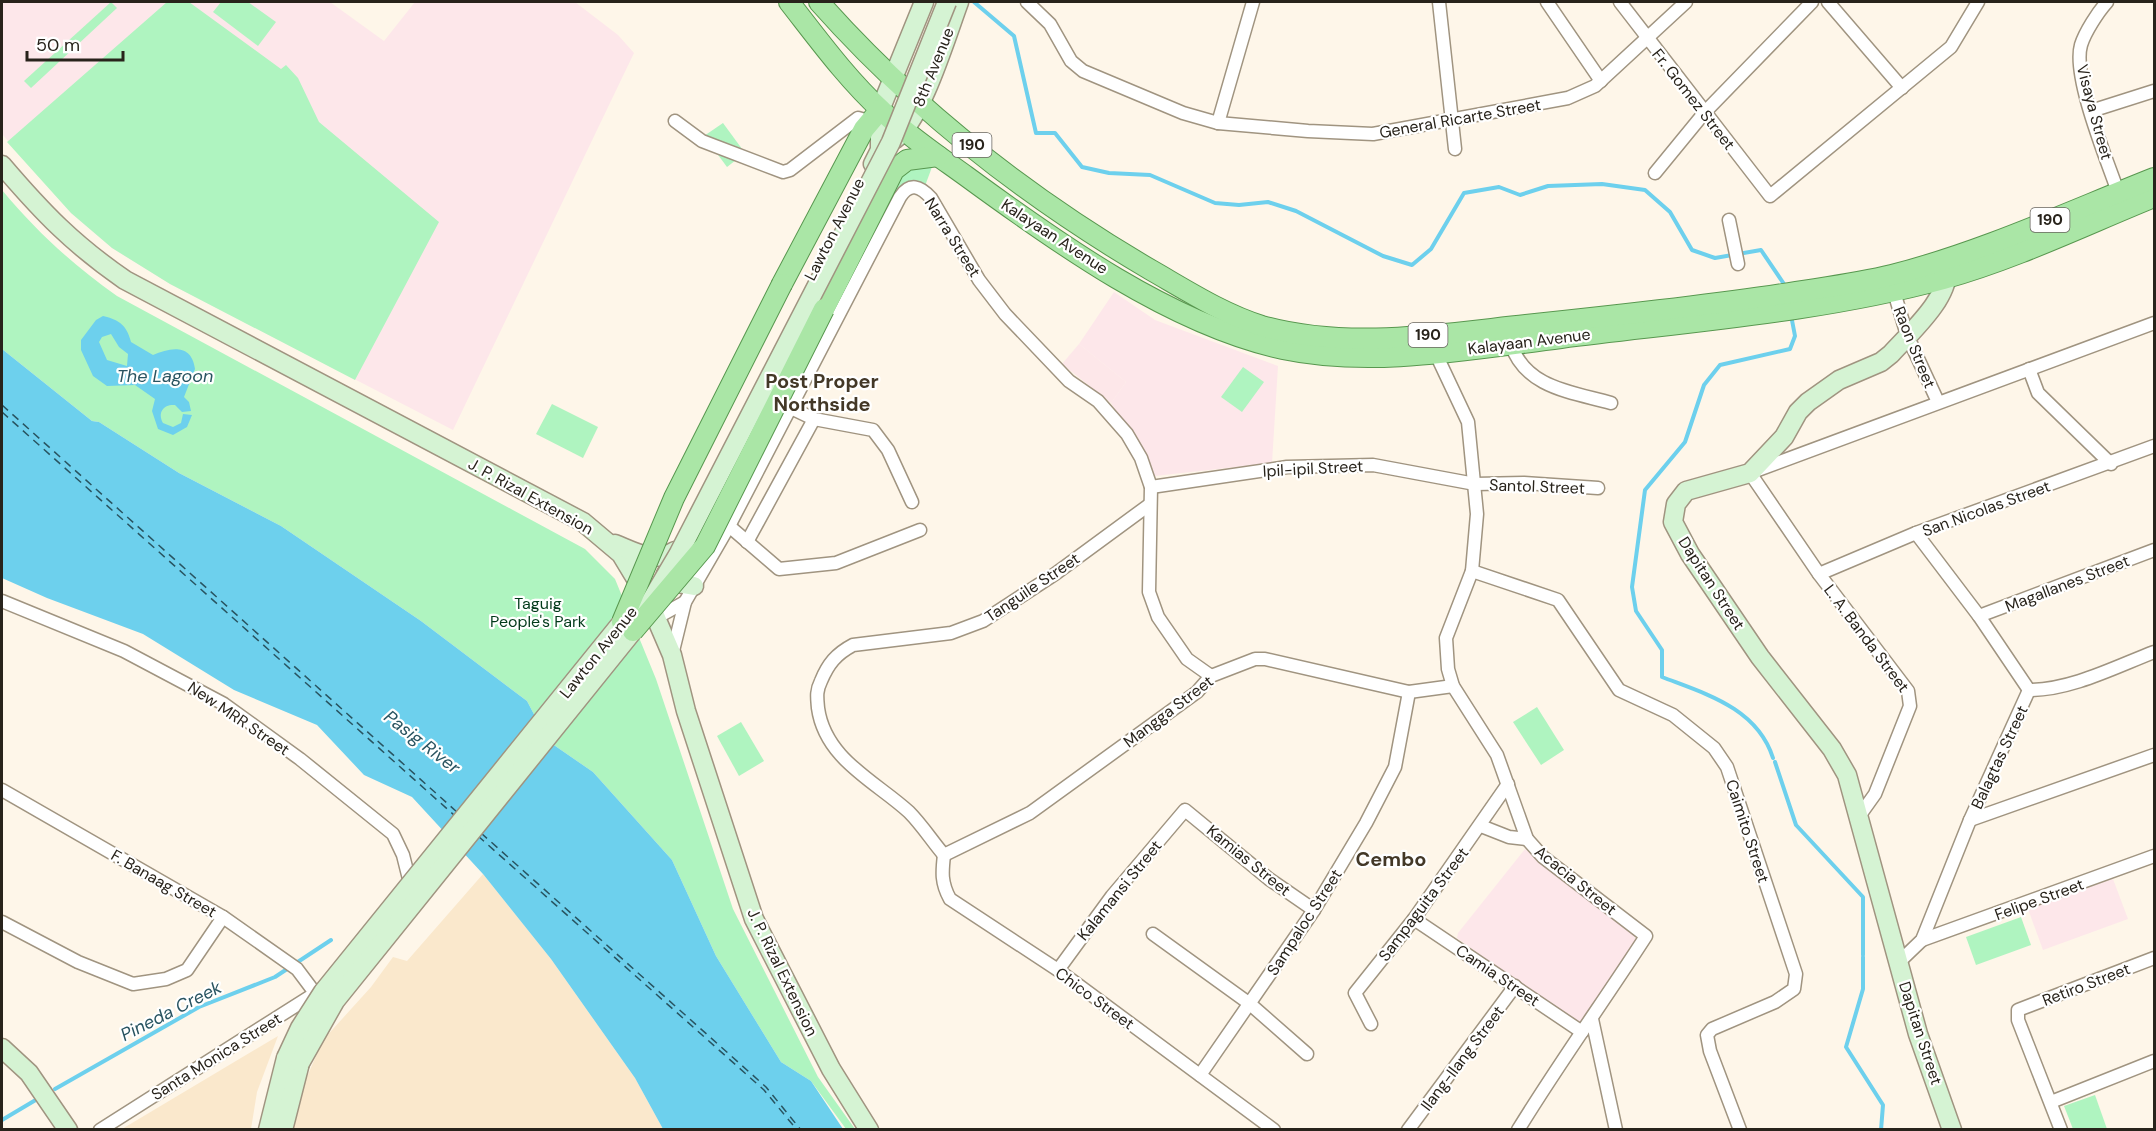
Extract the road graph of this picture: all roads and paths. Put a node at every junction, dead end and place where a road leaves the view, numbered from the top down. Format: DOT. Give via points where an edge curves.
graph roads {
  1 [pos="819,2"];
  2 [pos="924,2"];
  3 [pos="936,2"];
  4 [pos="947,2"];
  5 [pos="959,2"];
  6 [pos="1027,2"];
  7 [pos="1253,2"];
  8 [pos="1439,2"];
  9 [pos="1547,2"];
  10 [pos="1620,2"];
  11 [pos="1686,2"];
  12 [pos="1812,2"];
  13 [pos="1828,2"];
  14 [pos="1978,2"];
  15 [pos="2107,2"];
  16 [pos="798,4"];
  17 [pos="835,19"];
  18 [pos="817,37"];
  19 [pos="1645,37"];
  20 [pos="910,39"];
  21 [pos="941,51"];
  22 [pos="894,79"];
  23 [pos="1601,81"];
  24 [pos="1902,88"];
  25 [pos="2154,90"];
  26 [pos="920,101"];
  27 [pos="2091,111"];
  28 [pos="1705,112"];
  29 [pos="874,115"];
  30 [pos="1450,119"];
  31 [pos="675,121"];
  32 [pos="1218,123"];
  33 [pos="905,132"];
  34 [pos="1455,149"];
  35 [pos="880,150"];
  36 [pos="938,156"];
  37 [pos="2,165"];
  38 [pos="1656,173"];
  39 [pos="2154,178"];
  40 [pos="1029,191"];
  41 [pos="2118,192"];
  42 [pos="2154,197"];
  43 [pos="1015,212"];
  44 [pos="1730,220"];
  45 [pos="1738,264"];
  46 [pos="1946,269"];
  47 [pos="1894,292"];
  48 [pos="1811,297"];
  49 [pos="1770,303"];
  50 [pos="2154,323"];
  51 [pos="1907,335"];
  52 [pos="1511,344"];
  53 [pos="1435,352"];
  54 [pos="2029,369"];
  55 [pos="1938,402"];
  56 [pos="1611,403"];
  57 [pos="789,407"];
  58 [pos="814,419"];
  59 [pos="2154,446"];
  60 [pos="2111,464"];
  61 [pos="1750,473"];
  62 [pos="1475,484"];
  63 [pos="1151,487"];
  64 [pos="1598,488"];
  65 [pos="912,502"];
  66 [pos="1149,505"];
  67 [pos="729,526"];
  68 [pos="920,530"];
  69 [pos="1916,533"];
  70 [pos="607,540"];
  71 [pos="747,542"];
  72 [pos="2154,550"];
  73 [pos="675,551"];
  74 [pos="663,570"];
  75 [pos="1472,571"];
  76 [pos="1819,574"];
  77 [pos="690,594"];
  78 [pos="647,597"];
  79 [pos="2,601"];
  80 [pos="1979,616"];
  81 [pos="656,618"];
  82 [pos="627,627"];
  83 [pos="2154,652"];
  84 [pos="672,655"];
  85 [pos="1211,676"];
  86 [pos="1453,686"];
  87 [pos="2029,690"];
  88 [pos="1409,692"];
  89 [pos="2154,755"];
  90 [pos="1508,784"];
  91 [pos="2,790"];
  92 [pos="1183,811"];
  93 [pos="1860,815"];
  94 [pos="1970,820"];
  95 [pos="1481,826"];
  96 [pos="393,834"];
  97 [pos="1527,839"];
  98 [pos="944,855"];
  99 [pos="2154,856"];
  100 [pos="410,882"];
  101 [pos="1314,910"];
  102 [pos="223,917"];
  103 [pos="380,919"];
  104 [pos="1414,919"];
  105 [pos="2,922"];
  106 [pos="395,930"];
  107 [pos="1153,934"];
  108 [pos="1922,940"];
  109 [pos="2154,958"];
  110 [pos="1898,963"];
  111 [pos="1058,970"];
  112 [pos="332,983"];
  113 [pos="1515,986"];
  114 [pos="315,993"];
  115 [pos="1250,1004"];
  116 [pos="1592,1019"];
  117 [pos="1371,1024"];
  118 [pos="1582,1032"];
  119 [pos="2,1048"];
  120 [pos="1307,1054"];
  121 [pos="293,1061"];
  122 [pos="2154,1062"];
  123 [pos="1200,1075"];
  124 [pos="2051,1102"];
  125 [pos="68,1130"];
  126 [pos="100,1130"];
  127 [pos="268,1130"];
  128 [pos="283,1130"];
  129 [pos="869,1130"];
  130 [pos="1274,1130"];
  131 [pos="1408,1130"];
  132 [pos="1518,1130"];
  133 [pos="1616,1130"];
  134 [pos="1740,1130"];
  135 [pos="1952,1130"];
  136 [pos="2061,1130"];
  1 -- 17 [label="main road, Kalayaan Avenue / 190"];
  2 -- 20 [label="main road, 8th Avenue"];
  3 -- 82 [label="main road, Lawton Avenue, bridge" via="883,134 671,549"];
  4 -- 82 [label="main road, Lawton Avenue, bridge" via="891,142 679,553"];
  5 -- 21 [label="main road, 8th Avenue"];
  6 -- 32 [label="street, General Ricarte Street" via="1050,24 1071,61 1083,71 1160,105"];
  7 -- 32 [label="street"];
  8 -- 30 [label="street"];
  9 -- 23 [label="street"];
  10 -- 19 [label="street, Fr. Gomez Street"];
  11 -- 19 [label="street, General Ricarte Street"];
  12 -- 28 [label="street"];
  13 -- 24 [label="street"];
  14 -- 24 [label="street" via="1954,44"];
  15 -- 27 [label="street, Visaya Street" via="2081,45 2080,63"];
  16 -- 18 [label="main road, Kalayaan Avenue / 190"];
  17 -- 18 [label="main road" via="823,25"];
  17 -- 22 [label="main road, Kalayaan Avenue / 190"];
  18 -- 29 [label="main road, Kalayaan Avenue / 190"];
  19 -- 23 [label="street, General Ricarte Street"];
  19 -- 28 [label="street, Fr. Gomez Street"];
  20 -- 21 [label="main road" via="922,54"];
  20 -- 22 [label="main road, 8th Avenue"];
  21 -- 26 [label="main road, 8th Avenue"];
  22 -- 26 [label="main road, Kalayaan Avenue / 190"];
  22 -- 29 [label="main road, 8th Avenue"];
  23 -- 30 [label="street, General Ricarte Street" via="1568,98"];
  24 -- 28 [label="street, Fr. Gomez Street" via="1770,196"];
  25 -- 27 [label="street"];
  26 -- 33 [label="main road, 8th Avenue"];
  26 -- 40 [label="main road, Kalayaan Avenue / 190"];
  27 -- 41 [label="street, Visaya Street"];
  28 -- 38 [label="street"];
  29 -- 31 [label="street" via="858,118 783,172 702,141"];
  29 -- 33 [label="main road, Kalayaan Avenue / 190"];
  29 -- 35 [label="main road, Lawton Avenue"];
  29 -- 82 [label="main road, bridge" via="674,498"];
  30 -- 32 [label="street, General Ricarte Street" via="1373,134"];
  30 -- 34 [label="street"];
  33 -- 35 [label="main road, Lawton Avenue"];
  33 -- 36 [label="main road, Kalayaan Avenue / 190"];
  35 -- 73 [label="main road, Lawton Avenue"];
  36 -- 43 [label="main road, Kalayaan Avenue / 190"];
  36 -- 82 [label="main road, bridge" via="907,160 894,170 705,546"];
  37 -- 70 [label="main road, J. P. Rizal Extension" via="47,218 125,280 583,522"];
  39 -- 41 [label="main road, Kalayaan Avenue / 190"];
  40 -- 43 [label="main road" via="1020,199"];
  40 -- 49 [label="main road, Kalayaan Avenue / 190" via="1107,244 1203,300 1260,325 1302,334 1406,338"];
  41 -- 46 [label="main road, Kalayaan Avenue / 190"];
  42 -- 46 [label="main road, Kalayaan Avenue / 190" via="2038,245"];
  43 -- 53 [label="main road, Kalayaan Avenue / 190" via="1164,303 1250,340 1342,356"];
  44 -- 45 [label="street"];
  46 -- 47 [label="main road, Kalayaan Avenue / 190"];
  46 -- 48 [label="main road, Kalayaan Avenue / 190" via="1888,276"];
  46 -- 51 [label="main road" via="1942,294"];
  47 -- 48 [label="main road, Kalayaan Avenue / 190"];
  47 -- 51 [label="street, Raon Street"];
  48 -- 49 [label="main road, Kalayaan Avenue / 190"];
  49 -- 52 [label="main road, Kalayaan Avenue / 190"];
  50 -- 54 [label="street, Dapitan Street"];
  51 -- 55 [label="street, Raon Street"];
  51 -- 61 [label="main road" via="1881,362 1839,380 1808,402 1784,437"];
  52 -- 53 [label="main road, Kalayaan Avenue / 190"];
  52 -- 56 [label="street" via="1522,367 1534,378"];
  53 -- 62 [label="street, Acacia Street" via="1468,422"];
  54 -- 55 [label="street, Dapitan Street"];
  54 -- 60 [label="street" via="2038,393"];
  55 -- 61 [label="street, Dapitan Street"];
  57 -- 58 [label="street"];
  57 -- 63 [label="street, Narra Street" via="900,197 909,187 918,187 931,198 979,280 1005,314 1069,381 1098,401 1127,435 1141,458"];
  57 -- 67 [label="street, Narra Street"];
  58 -- 65 [label="street" via="873,430 888,450"];
  58 -- 71 [label="street"];
  59 -- 60 [label="street, San Nicolas Street"];
  60 -- 69 [label="street, San Nicolas Street"];
  61 -- 76 [label="street, L. A. Banda Street"];
  61 -- 93 [label="main road, Dapitan Street" via="1686,491 1676,504 1673,522 1690,554 1760,657 1842,764"];
  62 -- 63 [label="street, Ipil-ipil Street" via="1373,465 1287,468"];
  62 -- 64 [label="street, Santol Street"];
  62 -- 75 [label="street, Acacia Street" via="1478,514"];
  63 -- 66 [label="street"];
  66 -- 85 [label="street" via="1149,592 1158,617 1187,659"];
  66 -- 98 [label="street, Tanguile Street" via="983,621 951,633 853,645 831,661 816,691 820,721 833,744 849,765 909,813"];
  67 -- 71 [label="street"];
  67 -- 77 [label="street, Narra Street"];
  68 -- 71 [label="street" via="836,563 779,569"];
  69 -- 76 [label="street, San Nicolas Street"];
  69 -- 80 [label="street, Balagtas Street"];
  70 -- 73 [label="main road" via="652,557"];
  70 -- 78 [label="main road, J. P. Rizal Extension" via="625,559"];
  72 -- 80 [label="street, Magallanes Street"];
  73 -- 74 [label="main road, Lawton Avenue"];
  74 -- 77 [label="main road"];
  74 -- 78 [label="main road, Lawton Avenue"];
  75 -- 86 [label="street, Acacia Street" via="1446,638"];
  75 -- 134 [label="street, Caimito Street" via="1558,600 1619,690 1673,715 1714,748 1726,767 1796,974 1794,989 1707,1035"];
  76 -- 93 [label="street, L. A. Banda Street" via="1911,699 1875,794"];
  77 -- 81 [label="street"];
  77 -- 84 [label="street, Narra Street"];
  78 -- 81 [label="main road, J. P. Rizal Extension"];
  79 -- 96 [label="street, New MRR Street" via="124,651 210,695 300,759"];
  80 -- 87 [label="street, Balagtas Street"];
  81 -- 84 [label="main road, J. P. Rizal Extension"];
  82 -- 121 [label="main road, Lawton Avenue, bridge" via="324,992 300,1028"];
  83 -- 87 [label="street" via="2064,685"];
  84 -- 129 [label="main road, J. P. Rizal Extension" via="686,711 754,919 831,1069"];
  85 -- 88 [label="street, Mangga Street" via="1265,658"];
  85 -- 98 [label="street, Mangga Street" via="1197,692 1030,813"];
  86 -- 88 [label="street, Mangga Street"];
  86 -- 90 [label="street, Acacia Street" via="1497,755"];
  87 -- 94 [label="street, Balagtas Street"];
  88 -- 101 [label="street, Sampaloc Street" via="1395,767"];
  89 -- 94 [label="street"];
  90 -- 95 [label="street, Sampaguita Street"];
  90 -- 97 [label="street, Acacia Street"];
  91 -- 102 [label="street, F. Banaag Street"];
  92 -- 101 [label="street, Kamias Street" via="1189,811 1269,879"];
  92 -- 111 [label="street, Kalamansi Street" via="1112,896"];
  93 -- 110 [label="main road, Dapitan Street"];
  94 -- 108 [label="street, Balagtas Street"];
  95 -- 97 [label="street"];
  95 -- 104 [label="street, Sampaguita Street"];
  96 -- 100 [label="street, Santa Monica Street"];
  97 -- 116 [label="street, Acacia Street" via="1543,856 1646,936"];
  98 -- 111 [label="street, Chico Street" via="941,876 950,899"];
  99 -- 108 [label="street, Felipe Street"];
  100 -- 103 [label="street, Santa Monica Street"];
  100 -- 106 [label="street, Santa Monica Street" via="410,910"];
  101 -- 115 [label="street, Sampaloc Street"];
  102 -- 105 [label="street" via="187,970 166,979 133,984 78,962"];
  102 -- 114 [label="street, F. Banaag Street" via="292,965"];
  103 -- 106 [label="street"];
  103 -- 112 [label="street, Santa Monica Street"];
  104 -- 113 [label="street, Camia Street"];
  104 -- 117 [label="street, Sampaguita Street" via="1355,993"];
  106 -- 112 [label="street, Santa Monica Street" via="356,979"];
  107 -- 115 [label="street"];
  108 -- 110 [label="street, Balagtas Street"];
  109 -- 124 [label="street, Retiro Street" via="2018,1010 2018,1020"];
  110 -- 135 [label="main road, Dapitan Street"];
  111 -- 123 [label="street, Chico Street"];
  112 -- 114 [label="street, Santa Monica Street"];
  113 -- 118 [label="street, Camia Street"];
  113 -- 131 [label="street, Ilang-Ilang Street"];
  114 -- 126 [label="street, Santa Monica Street"];
  115 -- 120 [label="street"];
  115 -- 123 [label="street, Sampaloc Street"];
  116 -- 118 [label="street"];
  116 -- 133 [label="street"];
  118 -- 132 [label="street"];
  119 -- 125 [label="main road" via="29,1073"];
  121 -- 127 [label="main road, Lawton Avenue" via="274,1098"];
  121 -- 128 [label="main road, Lawton Avenue"];
  122 -- 124 [label="street"];
  123 -- 130 [label="street, Chico Street"];
  124 -- 136 [label="street"];
}
